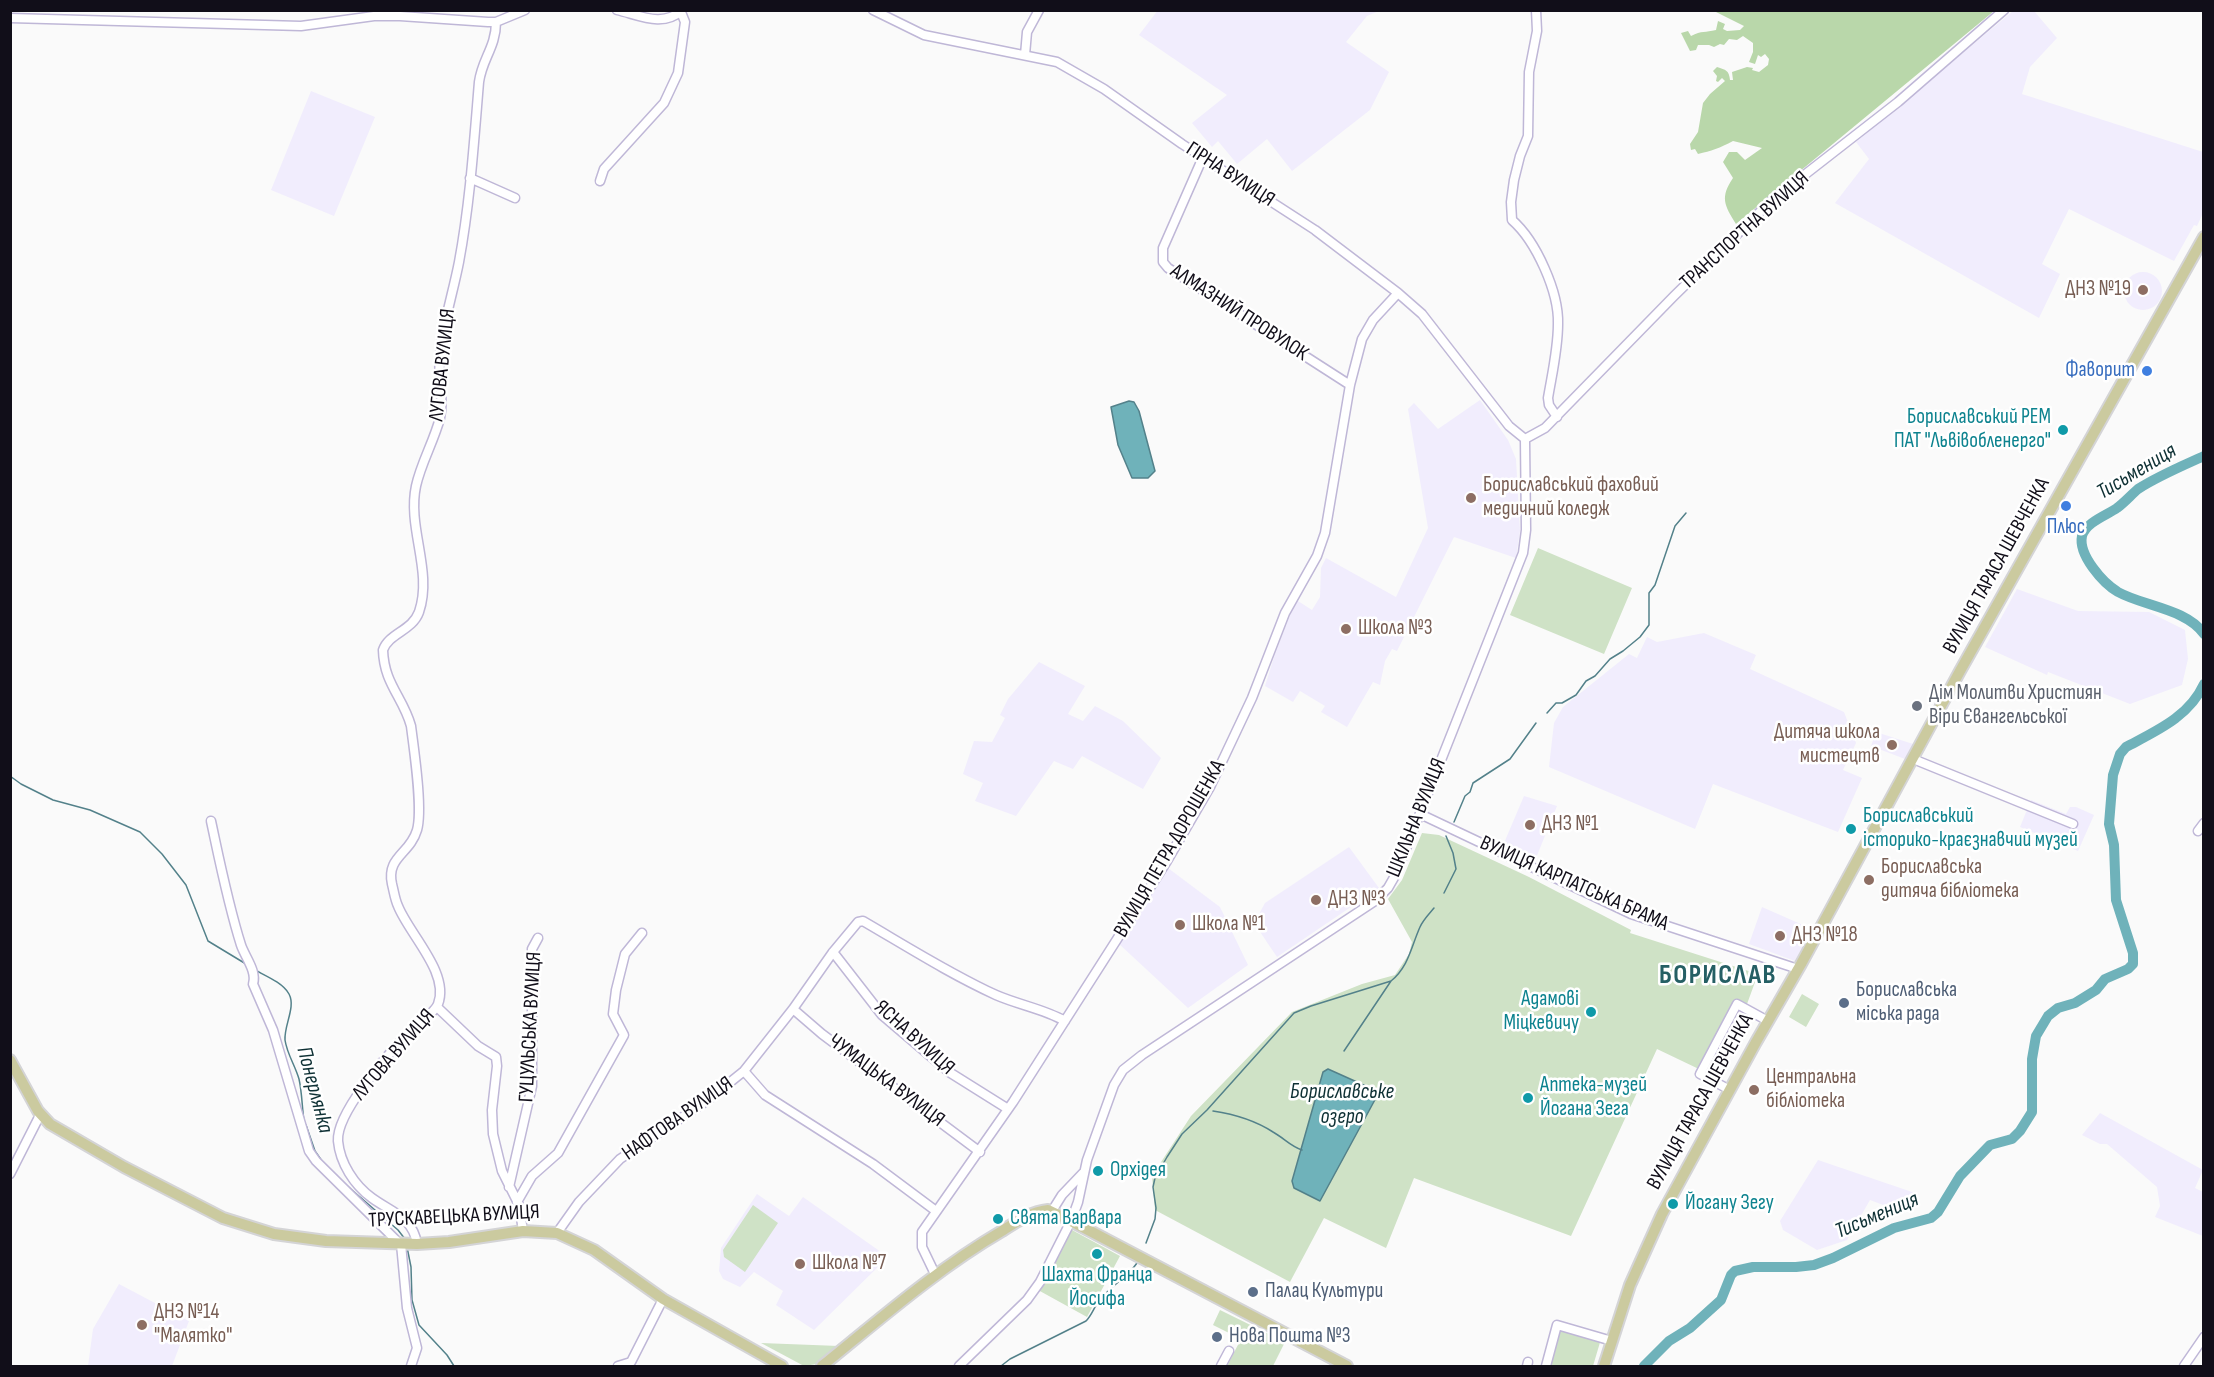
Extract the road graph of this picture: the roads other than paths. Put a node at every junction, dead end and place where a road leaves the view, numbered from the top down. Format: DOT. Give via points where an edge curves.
graph roads {
  1 [pos="149,10"];
  2 [pos="525,10"];
  3 [pos="616,10"];
  4 [pos="873,10"];
  5 [pos="1039,10"];
  6 [pos="1536,10"];
  7 [pos="2004,10"];
  8 [pos="681,11"];
  9 [pos="10,18"];
  10 [pos="144,20"];
  11 [pos="496,22"];
  12 [pos="1025,55"];
  13 [pos="1203,157"];
  14 [pos="470,178"];
  15 [pos="600,181"];
  16 [pos="515,198"];
  17 [pos="2204,237"];
  18 [pos="1398,293"];
  19 [pos="1350,386"];
  20 [pos="1557,417"];
  21 [pos="1525,439"];
  22 [pos="1918,761"];
  23 [pos="1420,814"];
  24 [pos="211,821"];
  25 [pos="2204,823"];
  26 [pos="2073,824"];
  27 [pos="2198,831"];
  28 [pos="642,933"];
  29 [pos="538,938"];
  30 [pos="833,952"];
  31 [pos="1798,969"];
  32 [pos="437,1007"];
  33 [pos="793,1009"];
  34 [pos="1065,1021"];
  35 [pos="1768,1021"];
  36 [pos="10,1059"];
  37 [pos="744,1071"];
  38 [pos="1730,1090"];
  39 [pos="1008,1109"];
  40 [pos="40,1115"];
  41 [pos="980,1152"];
  42 [pos="1083,1172"];
  43 [pos="10,1174"];
  44 [pos="509,1188"];
  45 [pos="518,1202"];
  46 [pos="936,1211"];
  47 [pos="1052,1211"];
  48 [pos="1071,1221"];
  49 [pos="523,1231"];
  50 [pos="557,1233"];
  51 [pos="406,1244"];
  52 [pos="935,1274"];
  53 [pos="663,1299"];
  54 [pos="2204,1336"];
  55 [pos="1612,1341"];
  56 [pos="1229,1351"];
  57 [pos="411,1366"];
  58 [pos="618,1366"];
  59 [pos="782,1366"];
  60 [pos="822,1366"];
  61 [pos="959,1366"];
  62 [pos="1221,1366"];
  63 [pos="1347,1366"];
  64 [pos="1546,1366"];
  65 [pos="1604,1366"];
  66 [pos="2184,1366"];
  1 -- 10 [label="street"];
  2 -- 11 [label="street"];
  3 -- 8 [label="street" via="653,20 667,19"];
  4 -- 12 [label="street, ГІРНА ВУЛИЦЯ" via="924,35"];
  5 -- 12 [label="street" via="1027,32"];
  6 -- 20 [label="street" via="1537,30 1529,72 1528,136 1511,202 1512,220 1537,254 1551,287 1558,322 1548,398"];
  7 -- 20 [label="street, ТРАНСПОРТНА ВУЛИЦЯ" via="1898,102 1772,201"];
  8 -- 15 [label="street" via="685,22 678,73 664,103 604,169"];
  9 -- 10 [label="street"];
  10 -- 11 [label="street" via="301,26 374,16"];
  11 -- 14 [label="street, ЛУГОВА ВУЛИЦЯ" via="496,37 480,75"];
  12 -- 13 [label="street, ГІРНА ВУЛИЦЯ" via="1057,62 1104,89"];
  13 -- 18 [label="street, ГІРНА ВУЛИЦЯ" via="1315,230"];
  13 -- 19 [label="street, АЛМАЗНИЙ ПРОВУЛОК" via="1162,248 1163,262"];
  14 -- 16 [label="street"];
  14 -- 32 [label="street, ЛУГОВА ВУЛИЦЯ" via="459,262 439,357 443,399 440,419 416,486 414,507 422,562 420,607 414,622 391,638 383,650 386,675 411,726 419,817 414,838 393,862 391,881 398,906 437,975"];
  17 -- 31 [label="main road, ВУЛИЦЯ ТАРАСА ШЕВЧЕНКА"];
  18 -- 19 [label="street, ВУЛИЦЯ ПЕТРА ДОРОШЕНКА" via="1366,328"];
  18 -- 21 [label="street, ГІРНА ВУЛИЦЯ" via="1422,314 1509,426"];
  19 -- 34 [label="street, ВУЛИЦЯ ПЕТРА ДОРОШЕНКА" via="1317,556 1285,613 1252,698 1210,787"];
  20 -- 21 [label="street, ТРАНСПОРТНА ВУЛИЦЯ"];
  21 -- 23 [label="street, ШКІЛЬНА ВУЛИЦЯ" via="1523,553"];
  22 -- 26 [label="street"];
  23 -- 31 [label="street, ВУЛИЦЯ КАРПАТСЬКА БРАМА" via="1631,914"];
  23 -- 42 [label="street, ШКІЛЬНА ВУЛИЦЯ" via="1396,874 1375,901 1123,1070 1105,1106"];
  24 -- 51 [label="street" via="242,948 273,1030 309,1151"];
  25 -- 27 [label="street"];
  28 -- 45 [label="street" via="625,954 616,990 613,1014 624,1035 558,1153 532,1176"];
  29 -- 44 [label="street, ГУЦУЛЬСЬКА ВУЛИЦЯ" via="532,949 532,1086"];
  30 -- 33 [label="street, НАФТОВА ВУЛИЦЯ"];
  30 -- 34 [label="street, НАФТОВА ВУЛИЦЯ" via="862,921 996,995"];
  30 -- 39 [label="street, ЯСНА ВУЛИЦЯ" via="882,1015 949,1072"];
  31 -- 35 [label="main road, ВУЛИЦЯ ТАРАСА ШЕВЧЕНКА"];
  32 -- 44 [label="street, ГУЦУЛЬСЬКА ВУЛИЦЯ" via="496,1058 493,1134"];
  32 -- 51 [label="street, ЛУГОВА ВУЛИЦЯ" via="404,1038 353,1100 338,1131 341,1154 352,1178 374,1200 395,1210 416,1232"];
  33 -- 37 [label="street, НАФТОВА ВУЛИЦЯ"];
  33 -- 41 [label="street, ЧУМАЦЬКА ВУЛИЦЯ"];
  34 -- 39 [label="street, ВУЛИЦЯ ПЕТРА ДОРОШЕНКА"];
  35 -- 38 [label="main road, ВУЛИЦЯ ТАРАСА ШЕВЧЕНКА"];
  35 -- 38 [label="street" via="1737,1004 1700,1074"];
  36 -- 40 [label="main road, ТРУСКАВЕЦЬКА ВУЛИЦЯ"];
  37 -- 46 [label="street" via="765,1095 873,1164"];
  37 -- 50 [label="street, НАФТОВА ВУЛИЦЯ" via="620,1159 579,1202"];
  38 -- 55 [label="main road, ВУЛИЦЯ ТАРАСА ШЕВЧЕНКА" via="1644,1250"];
  39 -- 41 [label="street, ВУЛИЦЯ ПЕТРА ДОРОШЕНКА"];
  40 -- 43 [label="street"];
  40 -- 51 [label="main road, ТРУСКАВЕЦЬКА ВУЛИЦЯ" via="87,1147 237,1223 305,1239"];
  41 -- 46 [label="street, ВУЛИЦЯ ПЕТРА ДОРОШЕНКА"];
  42 -- 47 [label="street, ШКІЛЬНА ВУЛИЦЯ"];
  42 -- 48 [label="street, ШКІЛЬНА ВУЛИЦЯ"];
  44 -- 45 [label="street, ГУЦУЛЬСЬКА ВУЛИЦЯ"];
  45 -- 49 [label="street, ГУЦУЛЬСЬКА ВУЛИЦЯ"];
  46 -- 52 [label="street, ВУЛИЦЯ ПЕТРА ДОРОШЕНКА" via="921,1239"];
  47 -- 48 [label="main road"];
  47 -- 52 [label="main road" via="1025,1217"];
  48 -- 61 [label="street, ШКІЛЬНА ВУЛИЦЯ" via="1027,1300"];
  48 -- 63 [label="main road"];
  49 -- 50 [label="main road, ТРУСКАВЕЦЬКА ВУЛИЦЯ"];
  49 -- 51 [label="main road, ТРУСКАВЕЦЬКА ВУЛИЦЯ"];
  50 -- 53 [label="main road, ТРУСКАВЕЦЬКА ВУЛИЦЯ" via="594,1250"];
  51 -- 57 [label="street" via="406,1301 417,1348"];
  52 -- 60 [label="main road"];
  53 -- 58 [label="street" via="631,1362"];
  53 -- 59 [label="main road, ТРУСКАВЕЦЬКА ВУЛИЦЯ"];
  54 -- 66 [label="street"];
  55 -- 64 [label="street" via="1557,1325"];
  55 -- 65 [label="main road, ВУЛИЦЯ ТАРАСА ШЕВЧЕНКА"];
  56 -- 62 [label="street"];
}
